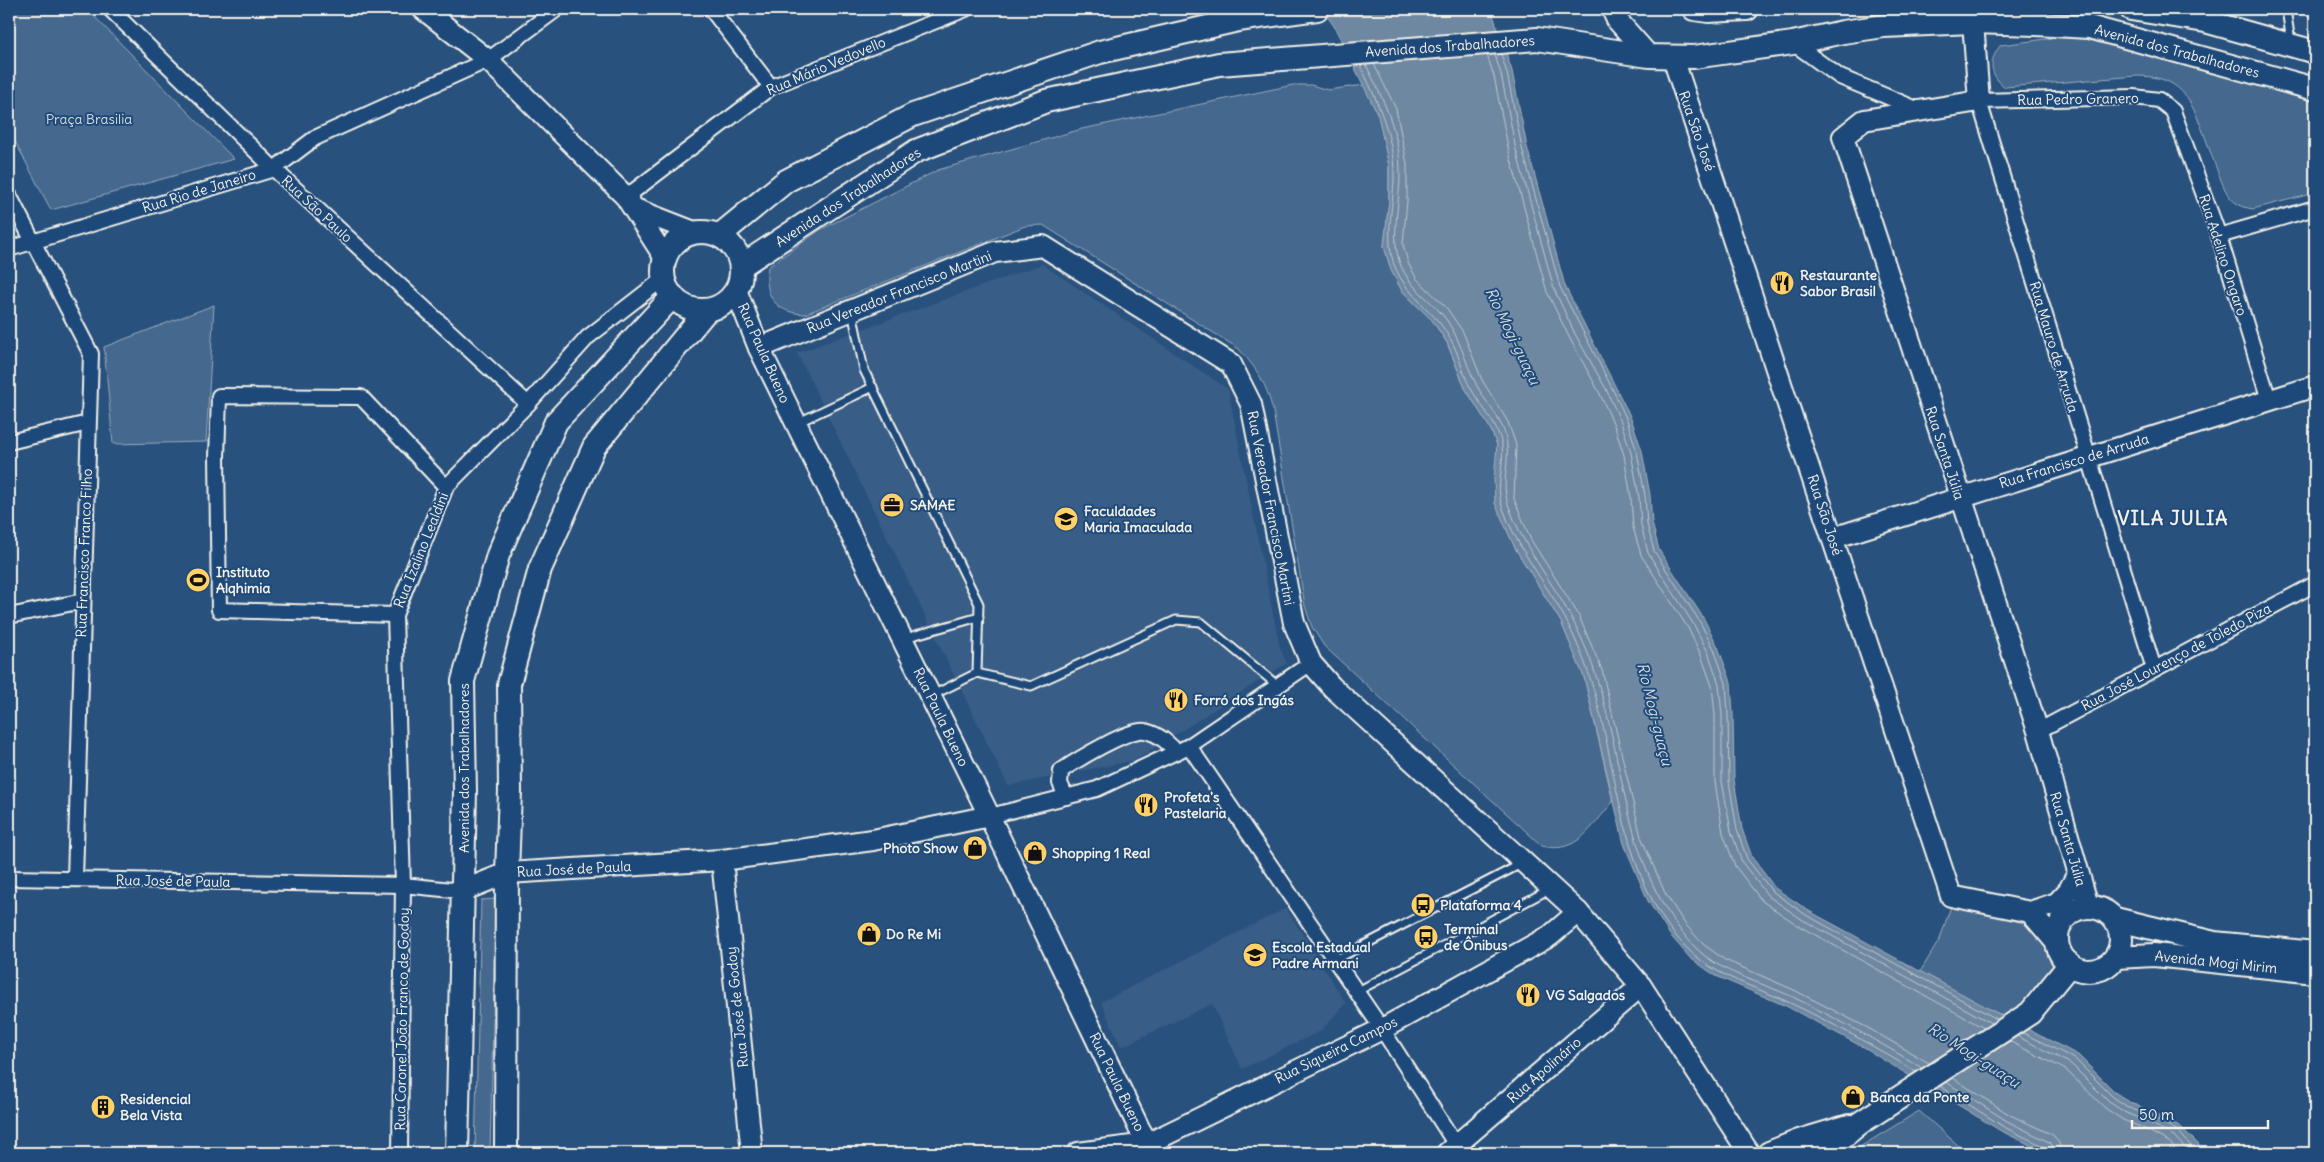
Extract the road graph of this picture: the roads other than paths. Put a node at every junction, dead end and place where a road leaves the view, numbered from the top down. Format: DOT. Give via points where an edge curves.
graph roads {
  1 [pos="110,9"];
  2 [pos="423,9"];
  3 [pos="557,9"];
  4 [pos="711,9"];
  5 [pos="966,9"];
  6 [pos="1317,9"];
  7 [pos="1612,9"];
  8 [pos="1694,9"];
  9 [pos="1747,9"];
  10 [pos="2131,9"];
  11 [pos="2286,9"];
  12 [pos="1972,16"];
  13 [pos="1793,43"];
  14 [pos="2292,45"];
  15 [pos="2315,52"];
  16 [pos="1649,56"];
  17 [pos="1673,58"];
  18 [pos="488,60"];
  19 [pos="771,87"];
  20 [pos="2315,89"];
  21 [pos="1979,101"];
  22 [pos="1921,111"];
  23 [pos="2173,111"];
  24 [pos="274,169"];
  25 [pos="9,195"];
  26 [pos="630,203"];
  27 [pos="2315,208"];
  28 [pos="694,232"];
  29 [pos="720,235"];
  30 [pos="2219,236"];
  31 [pos="33,241"];
  32 [pos="9,249"];
  33 [pos="741,266"];
  34 [pos="667,277"];
  35 [pos="736,290"];
  36 [pos="855,309"];
  37 [pos="707,310"];
  38 [pos="759,348"];
  39 [pos="2315,386"];
  40 [pos="873,387"];
  41 [pos="2269,400"];
  42 [pos="528,404"];
  43 [pos="88,423"];
  44 [pos="796,424"];
  45 [pos="9,442"];
  46 [pos="2088,456"];
  47 [pos="446,487"];
  48 [pos="1959,497"];
  49 [pos="1833,538"];
  50 [pos="2315,584"];
  51 [pos="83,601"];
  52 [pos="395,615"];
  53 [pos="9,616"];
  54 [pos="979,617"];
  55 [pos="903,639"];
  56 [pos="1311,663"];
  57 [pos="2154,669"];
  58 [pos="977,673"];
  59 [pos="1277,685"];
  60 [pos="931,696"];
  61 [pos="2038,730"];
  62 [pos="1183,749"];
  63 [pos="1066,797"];
  64 [pos="990,816"];
  65 [pos="722,860"];
  66 [pos="1525,862"];
  67 [pos="507,873"];
  68 [pos="2078,873"];
  69 [pos="9,878"];
  70 [pos="75,879"];
  71 [pos="403,885"];
  72 [pos="1553,887"];
  73 [pos="462,890"];
  74 [pos="2088,906"];
  75 [pos="1578,912"];
  76 [pos="2030,912"];
  77 [pos="2114,919"];
  78 [pos="2058,945"];
  79 [pos="2315,953"];
  80 [pos="2116,957"];
  81 [pos="1334,960"];
  82 [pos="2070,964"];
  83 [pos="2315,972"];
  84 [pos="1641,986"];
  85 [pos="1356,992"];
  86 [pos="1382,1029"];
  87 [pos="1860,1123"];
  88 [pos="1150,1148"];
  89 [pos="1451,1149"];
  90 [pos="400,1153"];
  91 [pos="457,1153"];
  92 [pos="506,1153"];
  93 [pos="752,1153"];
  94 [pos="1078,1153"];
  95 [pos="1749,1153"];
  96 [pos="1768,1153"];
  97 [pos="1822,1153"];
  1 -- 24 [label="street, Rua São Paulo"];
  2 -- 18 [label="main road"];
  3 -- 18 [label="street, Rua Rio de Janeiro"];
  4 -- 19 [label="street"];
  5 -- 19 [label="street, Rua Mário Vedovello"];
  6 -- 29 [label="main road" via="1238,20 1100,52 913,115 786,182"];
  7 -- 16 [label="main road" via="1617,20"];
  8 -- 9 [label="main road"];
  10 -- 14 [label="main road, Avenida dos Trabalhadores" via="2204,18"];
  11 -- 14 [label="lane"];
  12 -- 13 [label="main road, Avenida dos Trabalhadores" via="1844,32"];
  12 -- 20 [label="main road, Avenida dos Trabalhadores" via="2090,27"];
  12 -- 21 [label="main road, Rua Mauro de Arruda"];
  13 -- 17 [label="main road, Avenida dos Trabalhadores"];
  13 -- 22 [label="street" via="1840,77"];
  14 -- 15 [label="main road, Avenida dos Trabalhadores"];
  16 -- 17 [label="main road, Avenida dos Trabalhadores"];
  16 -- 33 [label="main road, Avenida dos Trabalhadores" via="1537,39 1517,40 1219,64 1046,101 916,151"];
  17 -- 49 [label="main road, Rua São José"];
  18 -- 24 [label="street, Rua Rio de Janeiro" via="315,138"];
  18 -- 26 [label="main road"];
  19 -- 26 [label="street, Rua Mário Vedovello"];
  21 -- 22 [label="main road, Rua Santa Júlia"];
  21 -- 23 [label="street, Rua Pedro Granero" via="2134,97 2159,100"];
  21 -- 46 [label="street, Rua Mauro de Arruda"];
  22 -- 48 [label="main road, Rua Santa Júlia" via="1864,120 1843,137"];
  23 -- 30 [label="street, Rua Adelino Ongaro"];
  24 -- 31 [label="street, Rua Rio de Janeiro"];
  24 -- 42 [label="street, Rua São Paulo"];
  25 -- 31 [label="street, Rua Francisco Franco Filho"];
  26 -- 28 [label="main road"];
  26 -- 34 [label="main road"];
  27 -- 30 [label="street"];
  28 -- 29 [label="main road"];
  28 -- 34 [label="main road" via="676,242"];
  29 -- 33 [label="main road" via="738,254"];
  30 -- 41 [label="street, Rua Adelino Ongaro"];
  31 -- 32 [label="street, Rua Rio de Janeiro"];
  31 -- 43 [label="street, Rua Francisco Franco Filho" via="91,354"];
  33 -- 35 [label="main road, Rua Paula Bueno" via="741,279"];
  34 -- 37 [label="main road" via="682,304"];
  34 -- 42 [label="street, Rua Izalino Lealdini" via="588,337"];
  34 -- 73 [label="main road, Avenida dos Trabalhadores" via="556,422 498,555 464,681"];
  35 -- 37 [label="main road, Rua Paula Bueno" via="728,300"];
  35 -- 38 [label="main road, Rua Paula Bueno"];
  36 -- 38 [label="main road, Rua Vereador Francisco Martini"];
  36 -- 40 [label="lane" via="854,322 864,370"];
  36 -- 56 [label="main road, Rua Vereador Francisco Martini" via="995,252 1044,246 1231,364 1251,404 1294,623"];
  37 -- 67 [label="main road" via="594,447 540,569 509,684"];
  38 -- 44 [label="main road, Rua Paula Bueno"];
  39 -- 41 [label="main road, Rua Francisco de Arruda"];
  40 -- 44 [label="lane"];
  40 -- 54 [label="lane" via="979,604"];
  41 -- 46 [label="main road, Rua Francisco de Arruda"];
  42 -- 47 [label="street, Rua Izalino Lealdini"];
  43 -- 45 [label="street"];
  43 -- 51 [label="street, Rua Francisco Franco Filho"];
  44 -- 55 [label="main road, Rua Paula Bueno"];
  46 -- 48 [label="main road, Rua Francisco de Arruda"];
  46 -- 57 [label="street, Rua Mauro de Arruda"];
  47 -- 52 [label="street, Rua Izalino Lealdini"];
  47 -- 52 [label="street" via="361,397 219,396 219,610"];
  48 -- 49 [label="main road, Rua Francisco de Arruda"];
  48 -- 61 [label="main road, Rua Santa Júlia"];
  49 -- 76 [label="main road, Rua São José" via="1951,896"];
  50 -- 57 [label="street, Rua José Lourenço de Toledo Piza"];
  51 -- 53 [label="street"];
  51 -- 70 [label="street, Rua Francisco Franco Filho"];
  52 -- 71 [label="street, Rua Izalino Lealdini"];
  54 -- 55 [label="lane"];
  54 -- 58 [label="lane"];
  55 -- 60 [label="main road, Rua Paula Bueno"];
  56 -- 59 [label="street"];
  56 -- 66 [label="main road, Rua Vereador Francisco Martini" via="1332,687"];
  57 -- 61 [label="street, Rua José Lourenço de Toledo Piza"];
  58 -- 59 [label="lane" via="1031,686 1176,620 1201,622"];
  58 -- 60 [label="lane"];
  59 -- 62 [label="street"];
  60 -- 64 [label="main road, Rua Paula Bueno"];
  61 -- 68 [label="main road, Rua Santa Júlia"];
  62 -- 63 [label="street" via="1097,789"];
  62 -- 63 [label="street" via="1143,730 1114,740 1061,771 1060,783"];
  62 -- 81 [label="street"];
  63 -- 64 [label="street"];
  64 -- 65 [label="main road, Rua José de Paula" via="873,840"];
  64 -- 88 [label="main road, Rua Paula Bueno"];
  65 -- 67 [label="main road, Rua José de Paula"];
  65 -- 93 [label="main road, Rua José de Godoy"];
  66 -- 72 [label="main road, Rua Vereador Francisco Martini"];
  66 -- 81 [label="lane"];
  67 -- 73 [label="main road, Rua José de Paula"];
  67 -- 92 [label="main road"];
  68 -- 74 [label="main road, Rua Santa Júlia"];
  68 -- 76 [label="main road, Rua São José" via="2058,903"];
  69 -- 70 [label="street, Rua José de Paula"];
  70 -- 71 [label="street, Rua José de Paula"];
  71 -- 73 [label="street, Rua José de Paula"];
  71 -- 90 [label="street, Rua Coronel João Franco de Godoy"];
  72 -- 75 [label="main road, Rua Vereador Francisco Martini"];
  72 -- 85 [label="lane"];
  73 -- 91 [label="main road, Avenida dos Trabalhadores"];
  74 -- 77 [label="main road, Avenida Mogi Mirim" via="2107,912"];
  74 -- 78 [label="main road" via="2068,915 2059,929"];
  75 -- 84 [label="main road, Rua Vereador Francisco Martini"];
  75 -- 86 [label="main road, Rua Siqueira Campos" via="1550,936"];
  76 -- 78 [label="main road"];
  77 -- 79 [label="main road, Avenida Mogi Mirim" via="2214,943"];
  77 -- 80 [label="main road" via="2122,937"];
  78 -- 82 [label="main road"];
  80 -- 82 [label="main road, Avenida Mogi Mirim" via="2100,969 2090,971"];
  80 -- 83 [label="main road, Avenida Mogi Mirim" via="2154,955"];
  81 -- 85 [label="street"];
  82 -- 87 [label="main road" via="2030,1012"];
  84 -- 89 [label="main road, Rua Apolinário"];
  84 -- 95 [label="main road, Rua Vereador Francisco Martini"];
  85 -- 86 [label="street"];
  86 -- 88 [label="main road, Rua Siqueira Campos"];
  86 -- 89 [label="street"];
  87 -- 96 [label="main road"];
  87 -- 97 [label="main road"];
  88 -- 94 [label="main road, Rua Siqueira Campos"];
}
